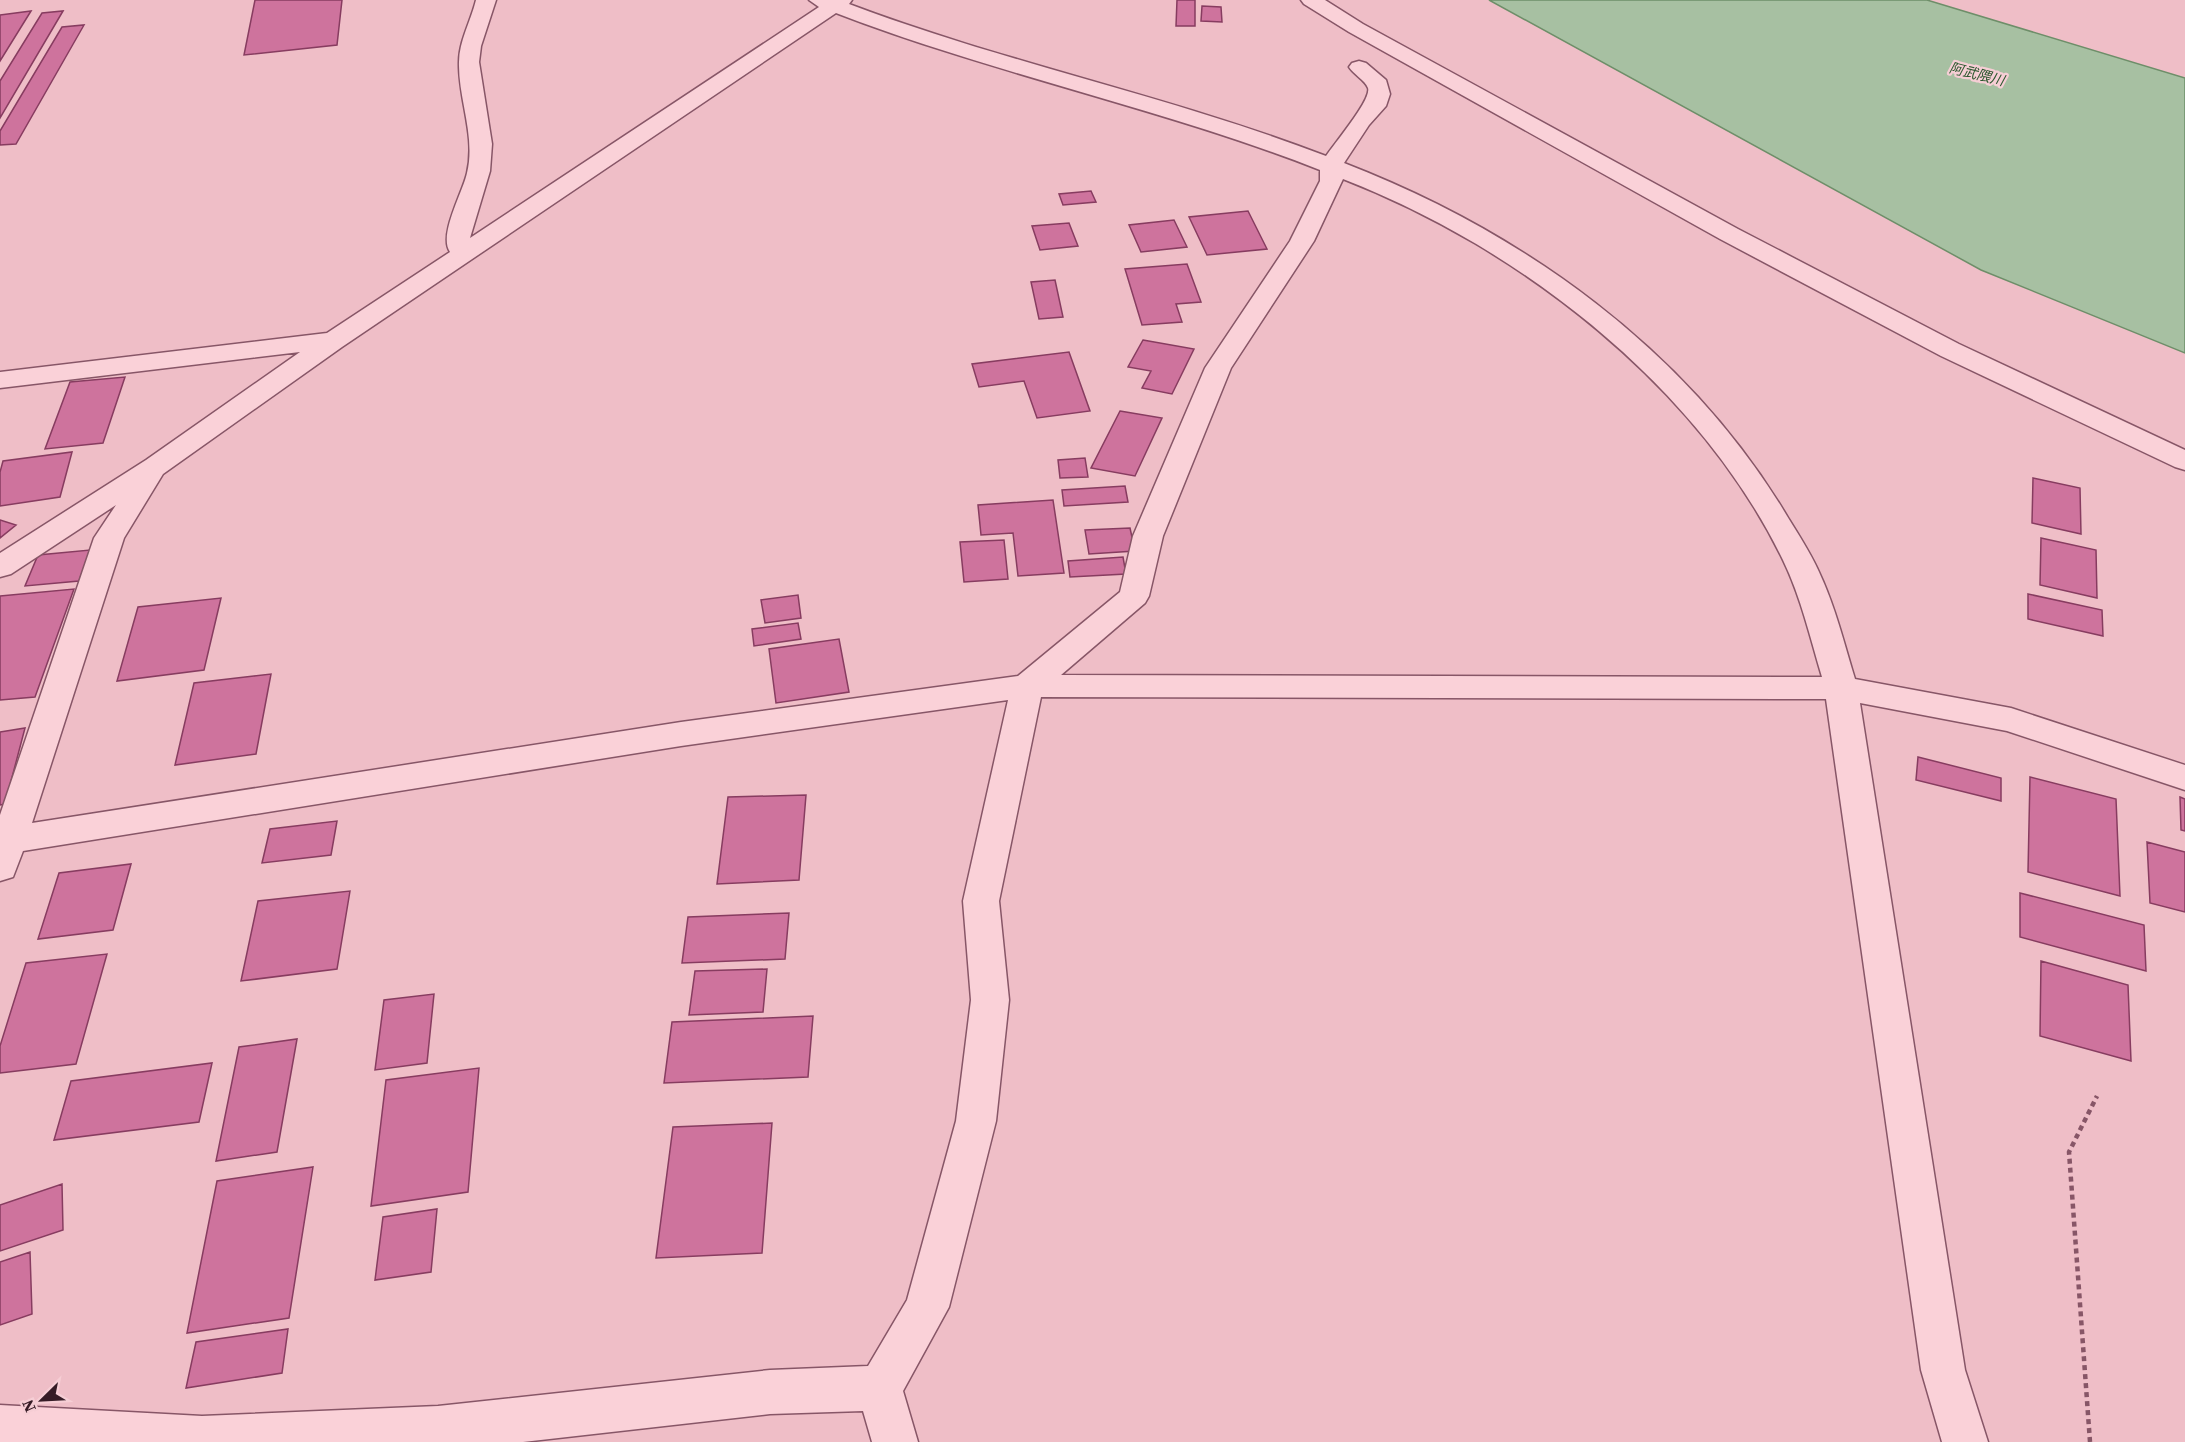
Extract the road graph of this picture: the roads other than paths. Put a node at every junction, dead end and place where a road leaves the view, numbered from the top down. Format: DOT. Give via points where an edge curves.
graph roads {
  1 [pos="486,0"];
  2 [pos="1311,0"];
  3 [pos="831,2"];
  4 [pos="1359,66"];
  5 [pos="1331,165"];
  6 [pos="463,253"];
  7 [pos="333,341"];
  8 [pos="0,380"];
  9 [pos="2185,461"];
  10 [pos="156,466"];
  11 [pos="0,567"];
  12 [pos="1027,686"];
  13 [pos="1841,688"];
  14 [pos="2185,778"];
  15 [pos="5,854"];
  16 [pos="880,1388"];
  17 [pos="0,1428"];
  18 [pos="895,1442"];
  19 [pos="1965,1442"];
  1 -- 6 [label="street" via="469,59 470,89 482,140 474,193 458,234 457,245"];
  2 -- 9 [label="street" via="1739,240 1950,350"];
  3 -- 5 [label="street" via="974,54 1203,122"];
  3 -- 6 [label="street"];
  4 -- 5 [label="street" via="1378,85 1379,94 1375,106"];
  5 -- 12 [label="street" via="1332,181 1302,241 1218,368 1148,536 1134,596"];
  5 -- 13 [label="street" via="1455,221 1526,264 1591,310 1692,404 1757,486 1797,559 1813,595"];
  6 -- 7 [label="street"];
  7 -- 8 [label="street"];
  7 -- 10 [label="street"];
  10 -- 11 [label="street"];
  10 -- 15 [label="street" via="109,538"];
  12 -- 13 [label="street"];
  12 -- 15 [label="street" via="681,734"];
  12 -- 16 [label="street" via="981,901 990,1000 976,1121 927,1307"];
  13 -- 14 [label="street" via="2011,720"];
  13 -- 19 [label="street" via="1943,1370"];
  16 -- 17 [label="street" via="770,1392 438,1429 202,1439"];
  16 -- 18 [label="street"];
}
